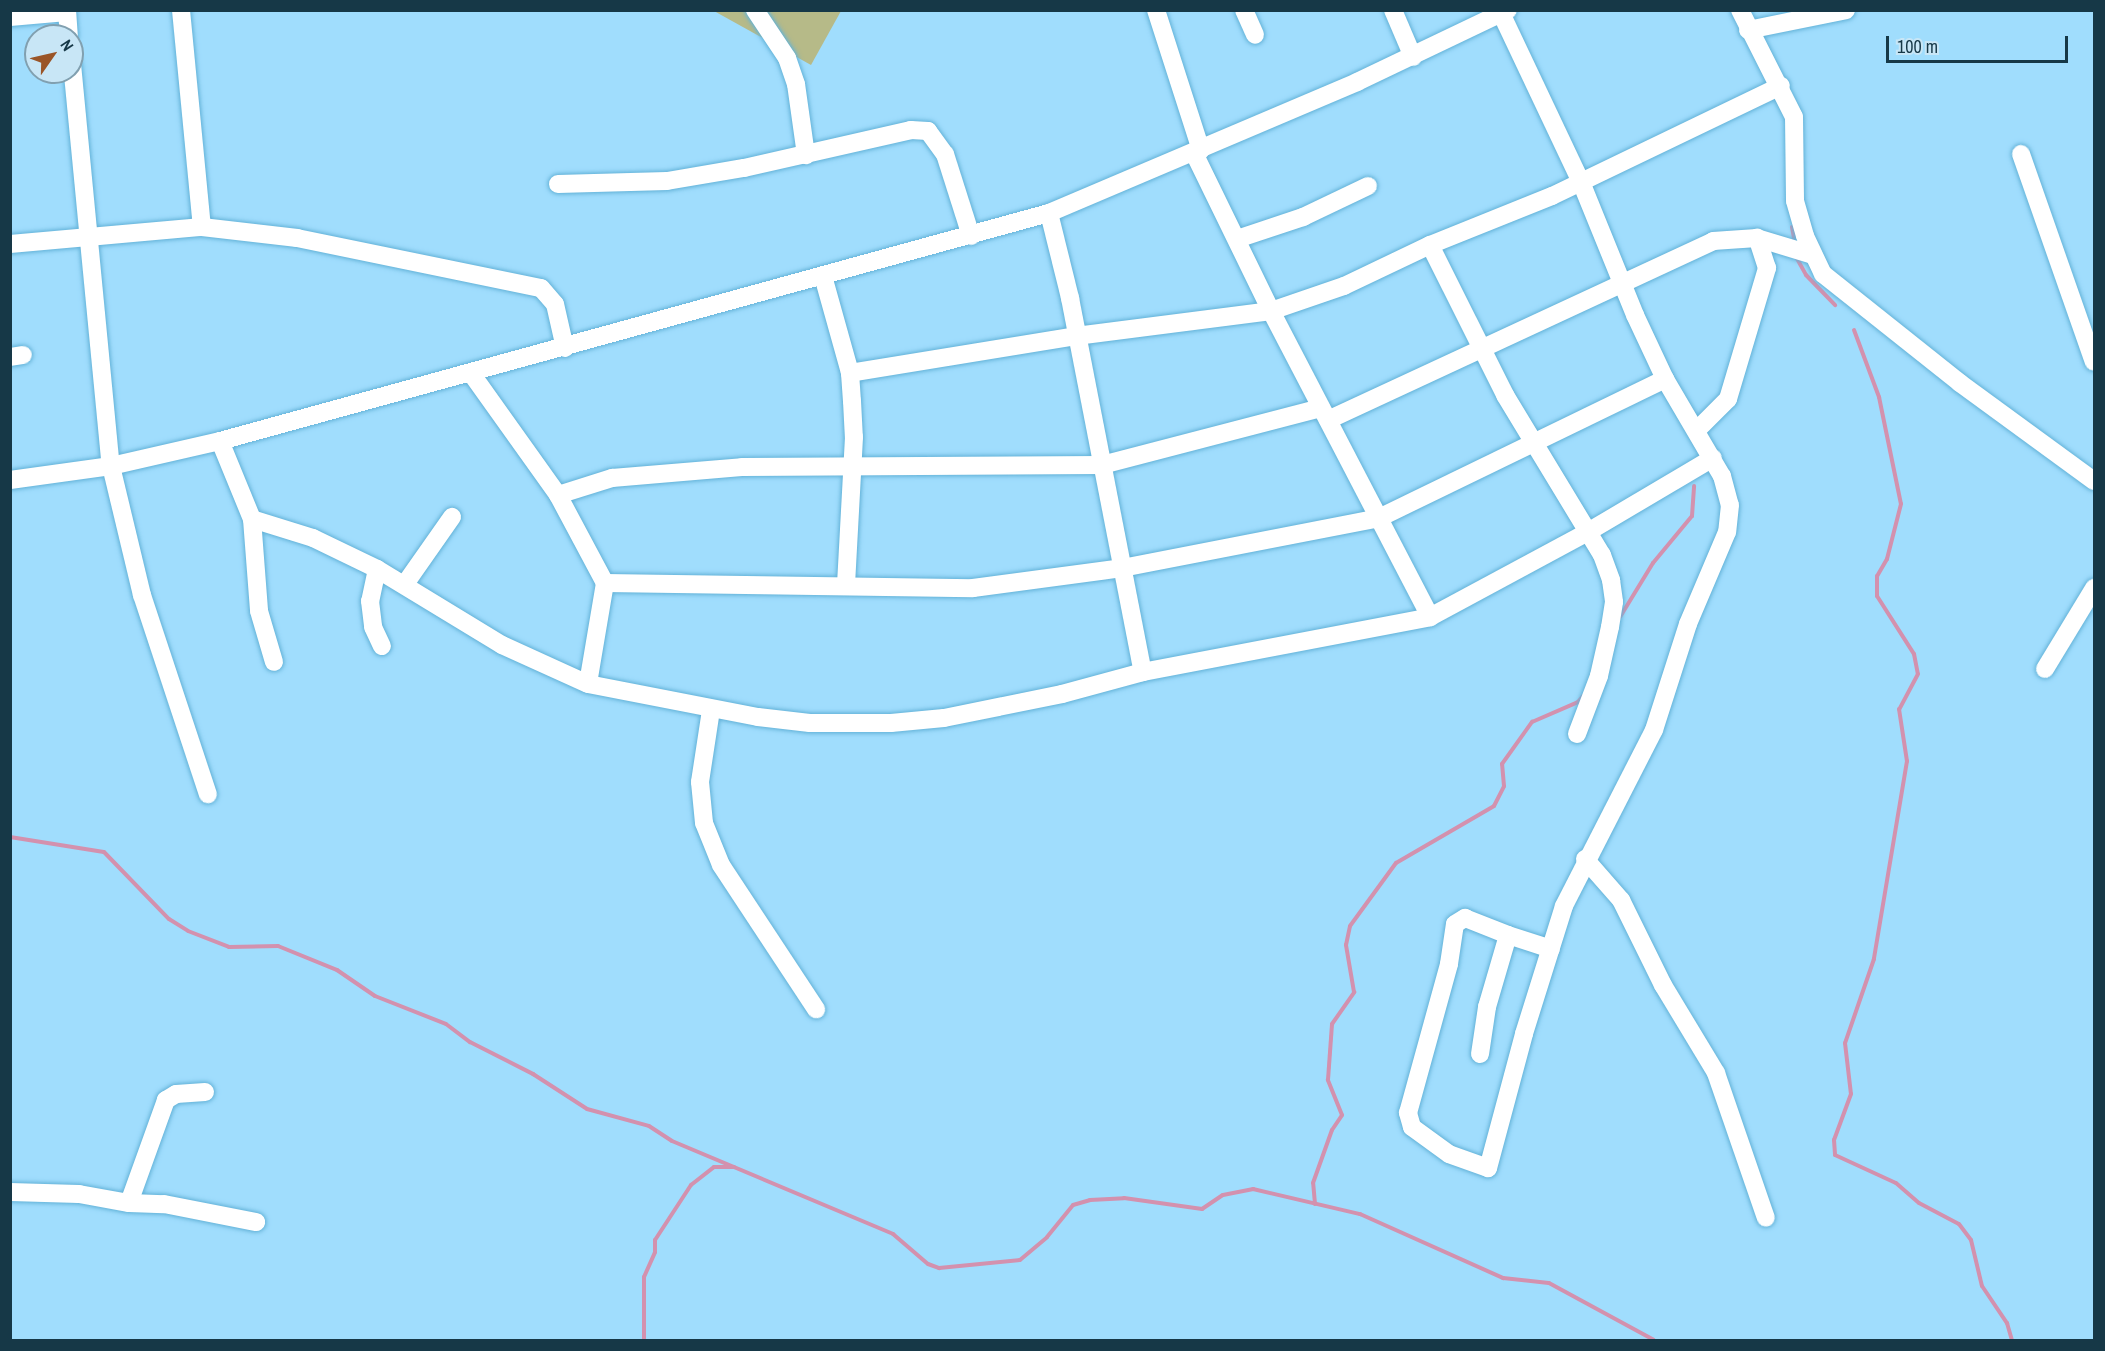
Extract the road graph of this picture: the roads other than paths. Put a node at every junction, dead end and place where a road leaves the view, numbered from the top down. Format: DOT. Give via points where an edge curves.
graph roads {
  1 [pos="182,10"];
  2 [pos="755,10"];
  3 [pos="1156,10"];
  4 [pos="1244,10"];
  5 [pos="1393,10"];
  6 [pos="1740,10"];
  7 [pos="1846,10"];
  8 [pos="67,11"];
  9 [pos="1505,12"];
  10 [pos="10,17"];
  11 [pos="1748,30"];
  12 [pos="1255,35"];
  13 [pos="1413,57"];
  14 [pos="74,84"];
  15 [pos="1781,86"];
  16 [pos="1198,152"];
  17 [pos="2021,154"];
  18 [pos="806,155"];
  19 [pos="1581,182"];
  20 [pos="558,184"];
  21 [pos="1368,186"];
  22 [pos="1049,213"];
  23 [pos="202,227"];
  24 [pos="89,235"];
  25 [pos="971,236"];
  26 [pos="1757,238"];
  27 [pos="1237,239"];
  28 [pos="10,244"];
  29 [pos="1430,245"];
  30 [pos="1813,255"];
  31 [pos="823,276"];
  32 [pos="1620,281"];
  33 [pos="1270,311"];
  34 [pos="1076,336"];
  35 [pos="565,348"];
  36 [pos="1481,348"];
  37 [pos="2094,362"];
  38 [pos="471,373"];
  39 [pos="850,373"];
  40 [pos="1665,379"];
  41 [pos="1324,414"];
  42 [pos="1697,430"];
  43 [pos="220,441"];
  44 [pos="1532,444"];
  45 [pos="1713,458"];
  46 [pos="1102,465"];
  47 [pos="111,466"];
  48 [pos="853,466"];
  49 [pos="10,480"];
  50 [pos="2094,481"];
  51 [pos="558,495"];
  52 [pos="452,517"];
  53 [pos="1379,518"];
  54 [pos="252,519"];
  55 [pos="1588,532"];
  56 [pos="1122,568"];
  57 [pos="377,569"];
  58 [pos="605,583"];
  59 [pos="405,584"];
  60 [pos="846,586"];
  61 [pos="2094,588"];
  62 [pos="1430,617"];
  63 [pos="382,646"];
  64 [pos="274,662"];
  65 [pos="2045,669"];
  66 [pos="1143,672"];
  67 [pos="588,684"];
  68 [pos="711,710"];
  69 [pos="1576,734"];
  70 [pos="208,794"];
  71 [pos="1586,859"];
  72 [pos="1508,935"];
  73 [pos="1551,949"];
  74 [pos="816,1009"];
  75 [pos="1480,1054"];
  76 [pos="205,1092"];
  77 [pos="10,1192"];
  78 [pos="129,1203"];
  79 [pos="1766,1218"];
  80 [pos="256,1222"];
  1 -- 23 [label="street"];
  2 -- 18 [label="street" via="788,58 796,84"];
  3 -- 16 [label="street"];
  4 -- 12 [label="street"];
  5 -- 13 [label="street"];
  6 -- 11 [label="street"];
  7 -- 11 [label="street"];
  8 -- 10 [label="street"];
  9 -- 13 [label="street"];
  9 -- 19 [label="street"];
  11 -- 15 [label="street"];
  13 -- 16 [label="street"];
  14 -- 24 [label="street"];
  15 -- 19 [label="street"];
  15 -- 30 [label="street" via="1794,117 1795,201"];
  16 -- 22 [label="street"];
  16 -- 27 [label="street"];
  17 -- 37 [label="street"];
  18 -- 20 [label="street" via="667,181"];
  18 -- 25 [label="street" via="911,130 928,131 945,154"];
  19 -- 29 [label="street"];
  19 -- 32 [label="street"];
  21 -- 27 [label="street" via="1303,217"];
  22 -- 25 [label="street"];
  22 -- 34 [label="street"];
  23 -- 24 [label="street"];
  23 -- 35 [label="street" via="297,238 541,288 555,304"];
  24 -- 28 [label="street"];
  24 -- 47 [label="street"];
  25 -- 31 [label="street"];
  26 -- 30 [label="street"];
  26 -- 32 [label="street" via="1713,241"];
  26 -- 42 [label="street" via="1767,268 1728,399"];
  27 -- 33 [label="street"];
  29 -- 33 [label="street" via="1344,286"];
  29 -- 36 [label="street"];
  30 -- 50 [label="street" via="1836,287"];
  31 -- 35 [label="street"];
  31 -- 39 [label="street"];
  32 -- 36 [label="street"];
  32 -- 40 [label="street"];
  33 -- 34 [label="street"];
  33 -- 41 [label="street"];
  34 -- 39 [label="street"];
  34 -- 46 [label="street"];
  35 -- 38 [label="street"];
  36 -- 41 [label="street"];
  36 -- 44 [label="street"];
  38 -- 43 [label="street"];
  38 -- 51 [label="street"];
  39 -- 48 [label="street"];
  40 -- 42 [label="street"];
  40 -- 44 [label="street"];
  41 -- 46 [label="street"];
  41 -- 53 [label="street"];
  42 -- 45 [label="street"];
  43 -- 47 [label="street"];
  43 -- 54 [label="street"];
  44 -- 53 [label="street"];
  44 -- 55 [label="street"];
  45 -- 55 [label="street"];
  45 -- 71 [label="street" via="1727,490 1726,531 1688,624 1654,730"];
  46 -- 48 [label="street"];
  46 -- 56 [label="street"];
  47 -- 49 [label="street"];
  47 -- 70 [label="street" via="142,595"];
  48 -- 51 [label="street" via="742,467 629,476 596,481"];
  48 -- 60 [label="street"];
  51 -- 58 [label="street"];
  52 -- 59 [label="street"];
  53 -- 56 [label="street"];
  53 -- 62 [label="street"];
  54 -- 57 [label="street" via="313,538"];
  54 -- 64 [label="street" via="259,611"];
  55 -- 62 [label="street"];
  55 -- 69 [label="street" via="1602,555 1614,602 1599,676"];
  56 -- 60 [label="street" via="973,588"];
  56 -- 66 [label="street"];
  57 -- 59 [label="street"];
  57 -- 63 [label="street" via="370,601 373,627"];
  58 -- 60 [label="street"];
  58 -- 67 [label="street"];
  59 -- 67 [label="street" via="502,645"];
  61 -- 65 [label="street"];
  62 -- 66 [label="street"];
  66 -- 68 [label="street" via="1062,694 944,718 891,723 810,723"];
  67 -- 68 [label="street"];
  68 -- 74 [label="street" via="700,782 704,823 722,865"];
  71 -- 73 [label="street"];
  71 -- 79 [label="street" via="1622,900 1663,985 1716,1073"];
  72 -- 73 [label="street"];
  72 -- 73 [label="street" via="1465,918 1455,924 1449,964 1408,1113 1412,1127 1449,1154 1480,1166 1488,1168"];
  72 -- 75 [label="street" via="1487,1007"];
  76 -- 78 [label="street" via="176,1094 166,1100"];
  77 -- 78 [label="street" via="79,1194"];
  78 -- 80 [label="street" via="164,1204"];
}
